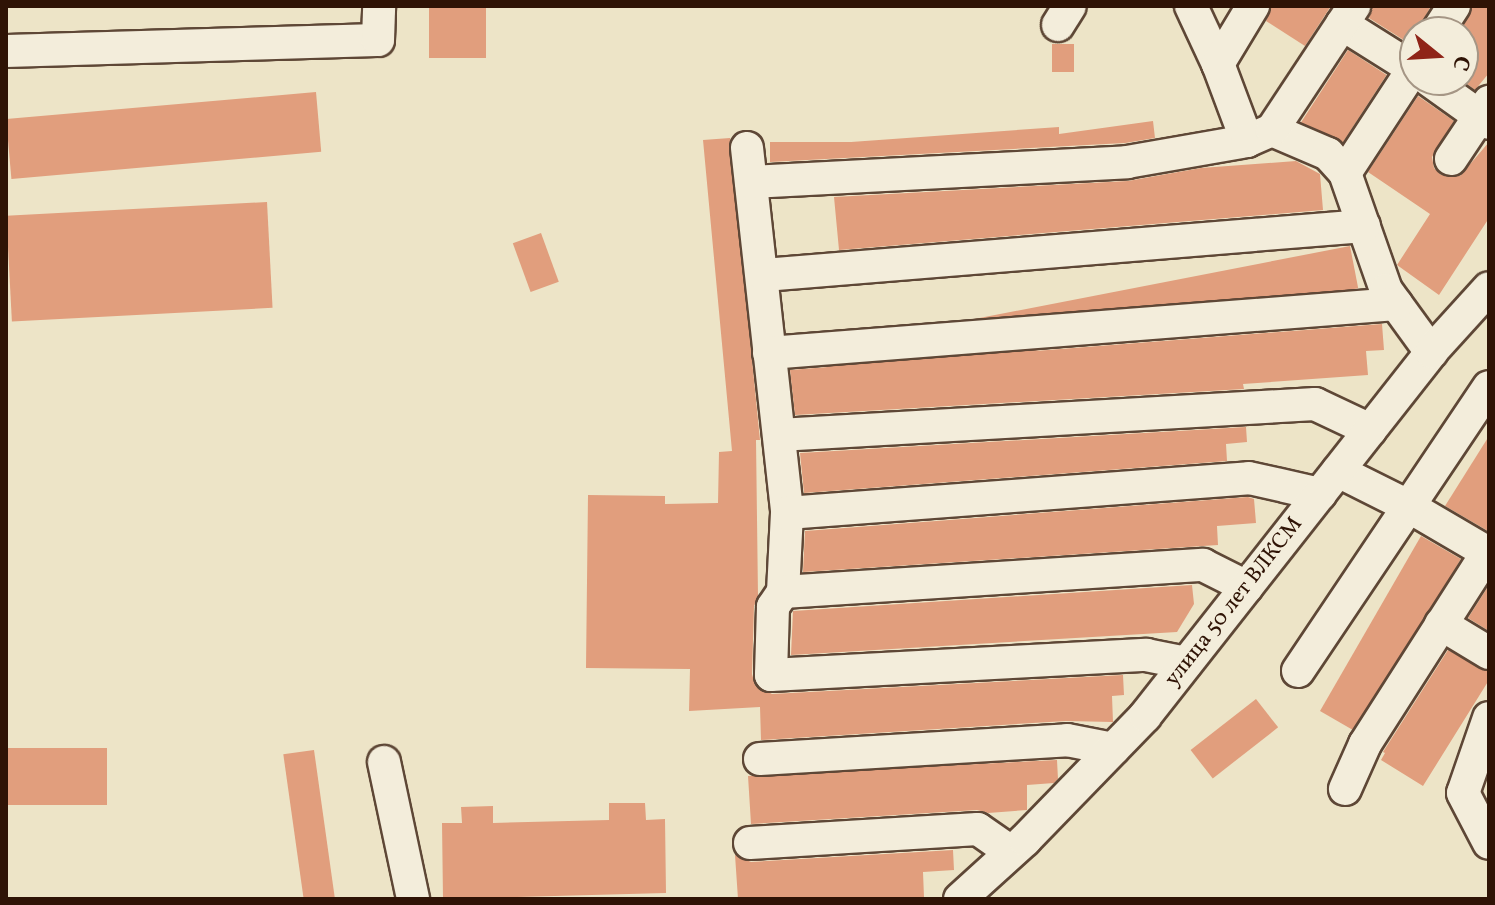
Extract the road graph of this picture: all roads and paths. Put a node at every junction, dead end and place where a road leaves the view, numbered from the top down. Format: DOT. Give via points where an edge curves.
graph roads {
  1 [pos="379,6"];
  2 [pos="1191,6"];
  3 [pos="1253,6"];
  4 [pos="1348,15"];
  5 [pos="6,51"];
  6 [pos="1399,56"];
  7 [pos="1218,64"];
  8 [pos="1400,96"];
  9 [pos="1458,96"];
  10 [pos="1486,113"];
  11 [pos="1259,135"];
  12 [pos="747,148"];
  13 [pos="1451,159"];
  14 [pos="1345,173"];
  15 [pos="751,182"];
  16 [pos="1364,226"];
  17 [pos="764,275"];
  18 [pos="1489,288"];
  19 [pos="1396,304"];
  20 [pos="1431,352"];
  21 [pos="769,353"];
  22 [pos="1489,387"];
  23 [pos="1370,430"];
  24 [pos="779,435"];
  25 [pos="1329,483"];
  26 [pos="1408,506"];
  27 [pos="787,513"];
  28 [pos="1488,552"];
  29 [pos="1247,587"];
  30 [pos="783,592"];
  31 [pos="1441,624"];
  32 [pos="1489,653"];
  33 [pos="1186,663"];
  34 [pos="1298,671"];
  35 [pos="1489,718"];
  36 [pos="1113,749"];
  37 [pos="760,759"];
  38 [pos="384,762"];
  39 [pos="1345,789"];
  40 [pos="750,843"];
  41 [pos="1489,843"];
  42 [pos="1011,852"];
  43 [pos="413,899"];
  44 [pos="960,899"];
  1 -- 5 [label="street" via="378,40"];
  2 -- 7 [label="street"];
  3 -- 7 [label="street"];
  4 -- 6 [label="street"];
  4 -- 11 [label="street"];
  7 -- 11 [label="street"];
  8 -- 14 [label="street"];
  9 -- 10 [label="street"];
  10 -- 13 [label="street"];
  11 -- 14 [label="street" via="1328,154"];
  11 -- 15 [label="street" via="1127,162"];
  12 -- 15 [label="street"];
  14 -- 16 [label="street"];
  15 -- 17 [label="street"];
  16 -- 17 [label="street"];
  16 -- 19 [label="street"];
  17 -- 21 [label="street"];
  18 -- 20 [label="street, улица 50 лет ВЛКСМ"];
  19 -- 20 [label="street"];
  19 -- 21 [label="street"];
  20 -- 23 [label="street, улица 50 лет ВЛКСМ"];
  21 -- 24 [label="street"];
  22 -- 26 [label="street"];
  23 -- 24 [label="street" via="1315,404"];
  23 -- 25 [label="street, улица 50 лет ВЛКСМ"];
  24 -- 27 [label="street"];
  25 -- 26 [label="street"];
  25 -- 27 [label="street" via="1249,478"];
  25 -- 29 [label="street, улица 50 лет ВЛКСМ"];
  26 -- 28 [label="street"];
  26 -- 34 [label="street"];
  27 -- 30 [label="street"];
  28 -- 31 [label="street"];
  29 -- 30 [label="street" via="1203,565"];
  29 -- 33 [label="street, улица 50 лет ВЛКСМ"];
  30 -- 33 [label="street" via="773,607 771,675 1146,655"];
  31 -- 32 [label="street"];
  31 -- 39 [label="street" via="1365,744"];
  33 -- 36 [label="street, улица 50 лет ВЛКСМ"];
  35 -- 41 [label="street" via="1463,793"];
  36 -- 37 [label="street" via="1067,740"];
  36 -- 42 [label="street, улица 50 лет ВЛКСМ"];
  38 -- 43 [label="street"];
  40 -- 42 [label="street" via="978,829"];
  42 -- 44 [label="street, улица 50 лет ВЛКСМ"];
}
